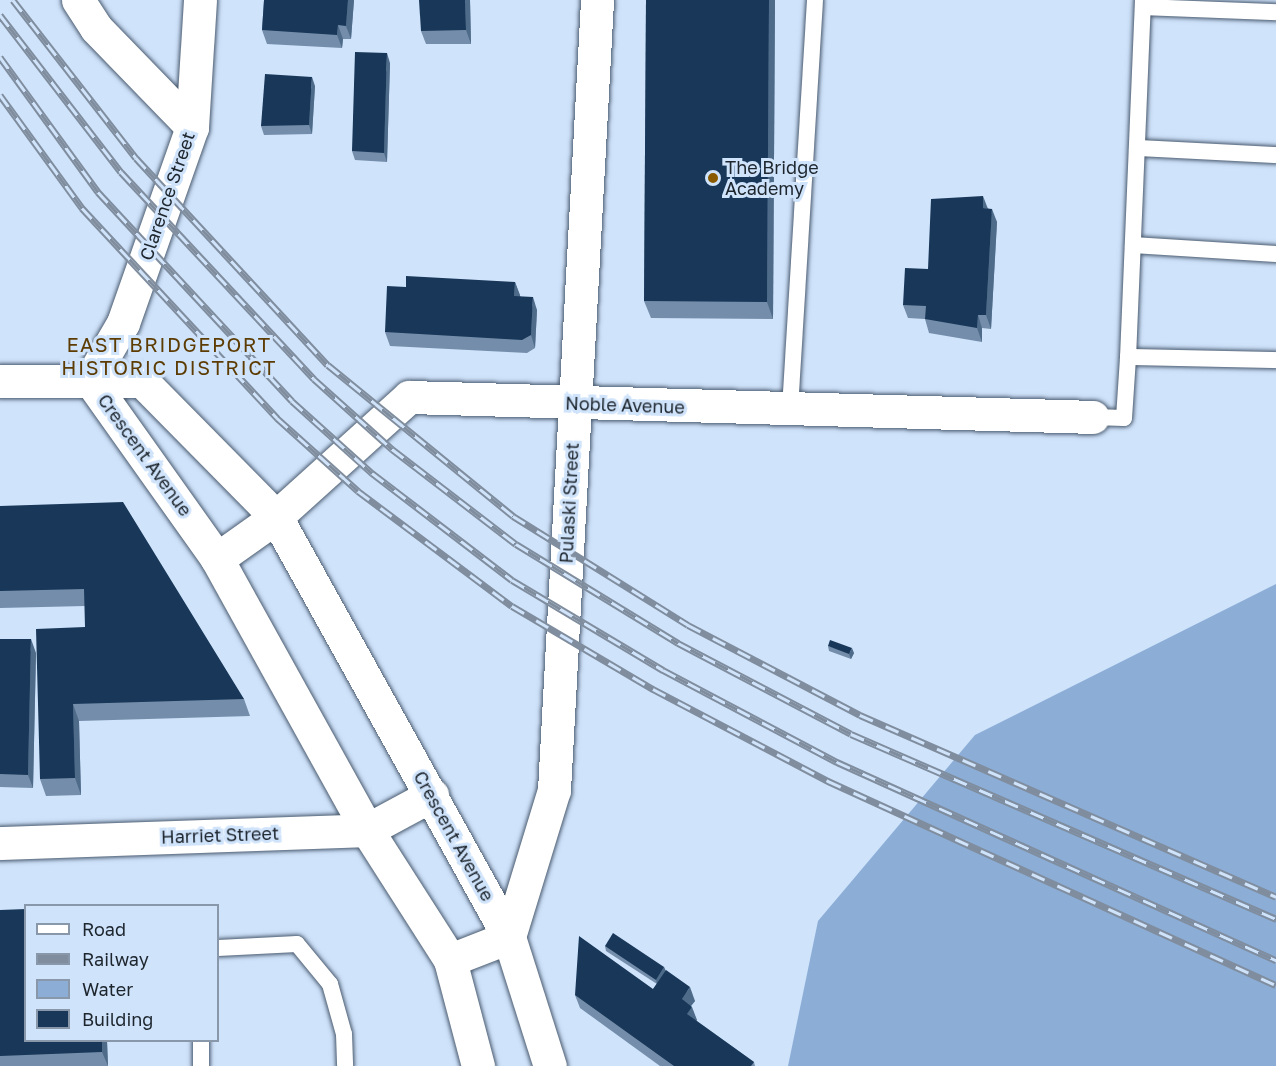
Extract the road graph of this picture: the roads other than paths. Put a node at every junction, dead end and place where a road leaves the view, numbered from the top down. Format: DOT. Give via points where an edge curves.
graph roads {
  1 [pos="78,0"];
  2 [pos="200,0"];
  3 [pos="597,0"];
  4 [pos="815,0"];
  5 [pos="1143,3"];
  6 [pos="1276,12"];
  7 [pos="192,127"];
  8 [pos="1137,148"];
  9 [pos="1276,154"];
  10 [pos="1132,245"];
  11 [pos="1276,254"];
  12 [pos="1128,357"];
  13 [pos="1276,360"];
  14 [pos="90,380"];
  15 [pos="0,381"];
  16 [pos="574,404"];
  17 [pos="790,409"];
  18 [pos="1093,417"];
  19 [pos="276,517"];
  20 [pos="217,559"];
  21 [pos="432,795"];
  22 [pos="367,830"];
  23 [pos="0,843"];
  24 [pos="509,936"];
  25 [pos="219,948"];
  26 [pos="450,960"];
  27 [pos="201,1042"];
  28 [pos="201,1066"];
  29 [pos="345,1066"];
  30 [pos="478,1066"];
  31 [pos="550,1066"];
  1 -- 7 [label="street" via="96,28"];
  2 -- 7 [label="street, Clarence Street"];
  3 -- 16 [label="street, Pulaski Street"];
  4 -- 17 [label="lane"];
  5 -- 6 [label="lane"];
  5 -- 8 [label="lane"];
  7 -- 14 [label="street, Clarence Street" via="123,322"];
  8 -- 9 [label="lane"];
  8 -- 10 [label="lane"];
  10 -- 11 [label="lane"];
  10 -- 12 [label="lane"];
  12 -- 13 [label="lane"];
  12 -- 18 [label="lane" via="1124,418"];
  14 -- 15 [label="street"];
  14 -- 19 [label="street, Crescent Avenue" via="142,381"];
  14 -- 20 [label="street, Crescent Avenue"];
  16 -- 17 [label="street, Noble Avenue"];
  16 -- 19 [label="street, Noble Avenue" via="409,397"];
  16 -- 24 [label="street, Pulaski Street" via="554,790"];
  17 -- 18 [label="street, Noble Avenue"];
  19 -- 20 [label="street, Noble Avenue"];
  19 -- 21 [label="street, Crescent Avenue"];
  20 -- 22 [label="street, Crescent Avenue"];
  21 -- 22 [label="street, Harriet Street"];
  21 -- 24 [label="street, Crescent Avenue"];
  22 -- 23 [label="street, Harriet Street"];
  22 -- 26 [label="street, Crescent Avenue"];
  24 -- 26 [label="street"];
  24 -- 31 [label="street, Crescent Avenue"];
  25 -- 29 [label="lane" via="297,944 330,984 344,1034"];
  26 -- 30 [label="street, Crescent Avenue"];
  27 -- 28 [label="lane"];
}
